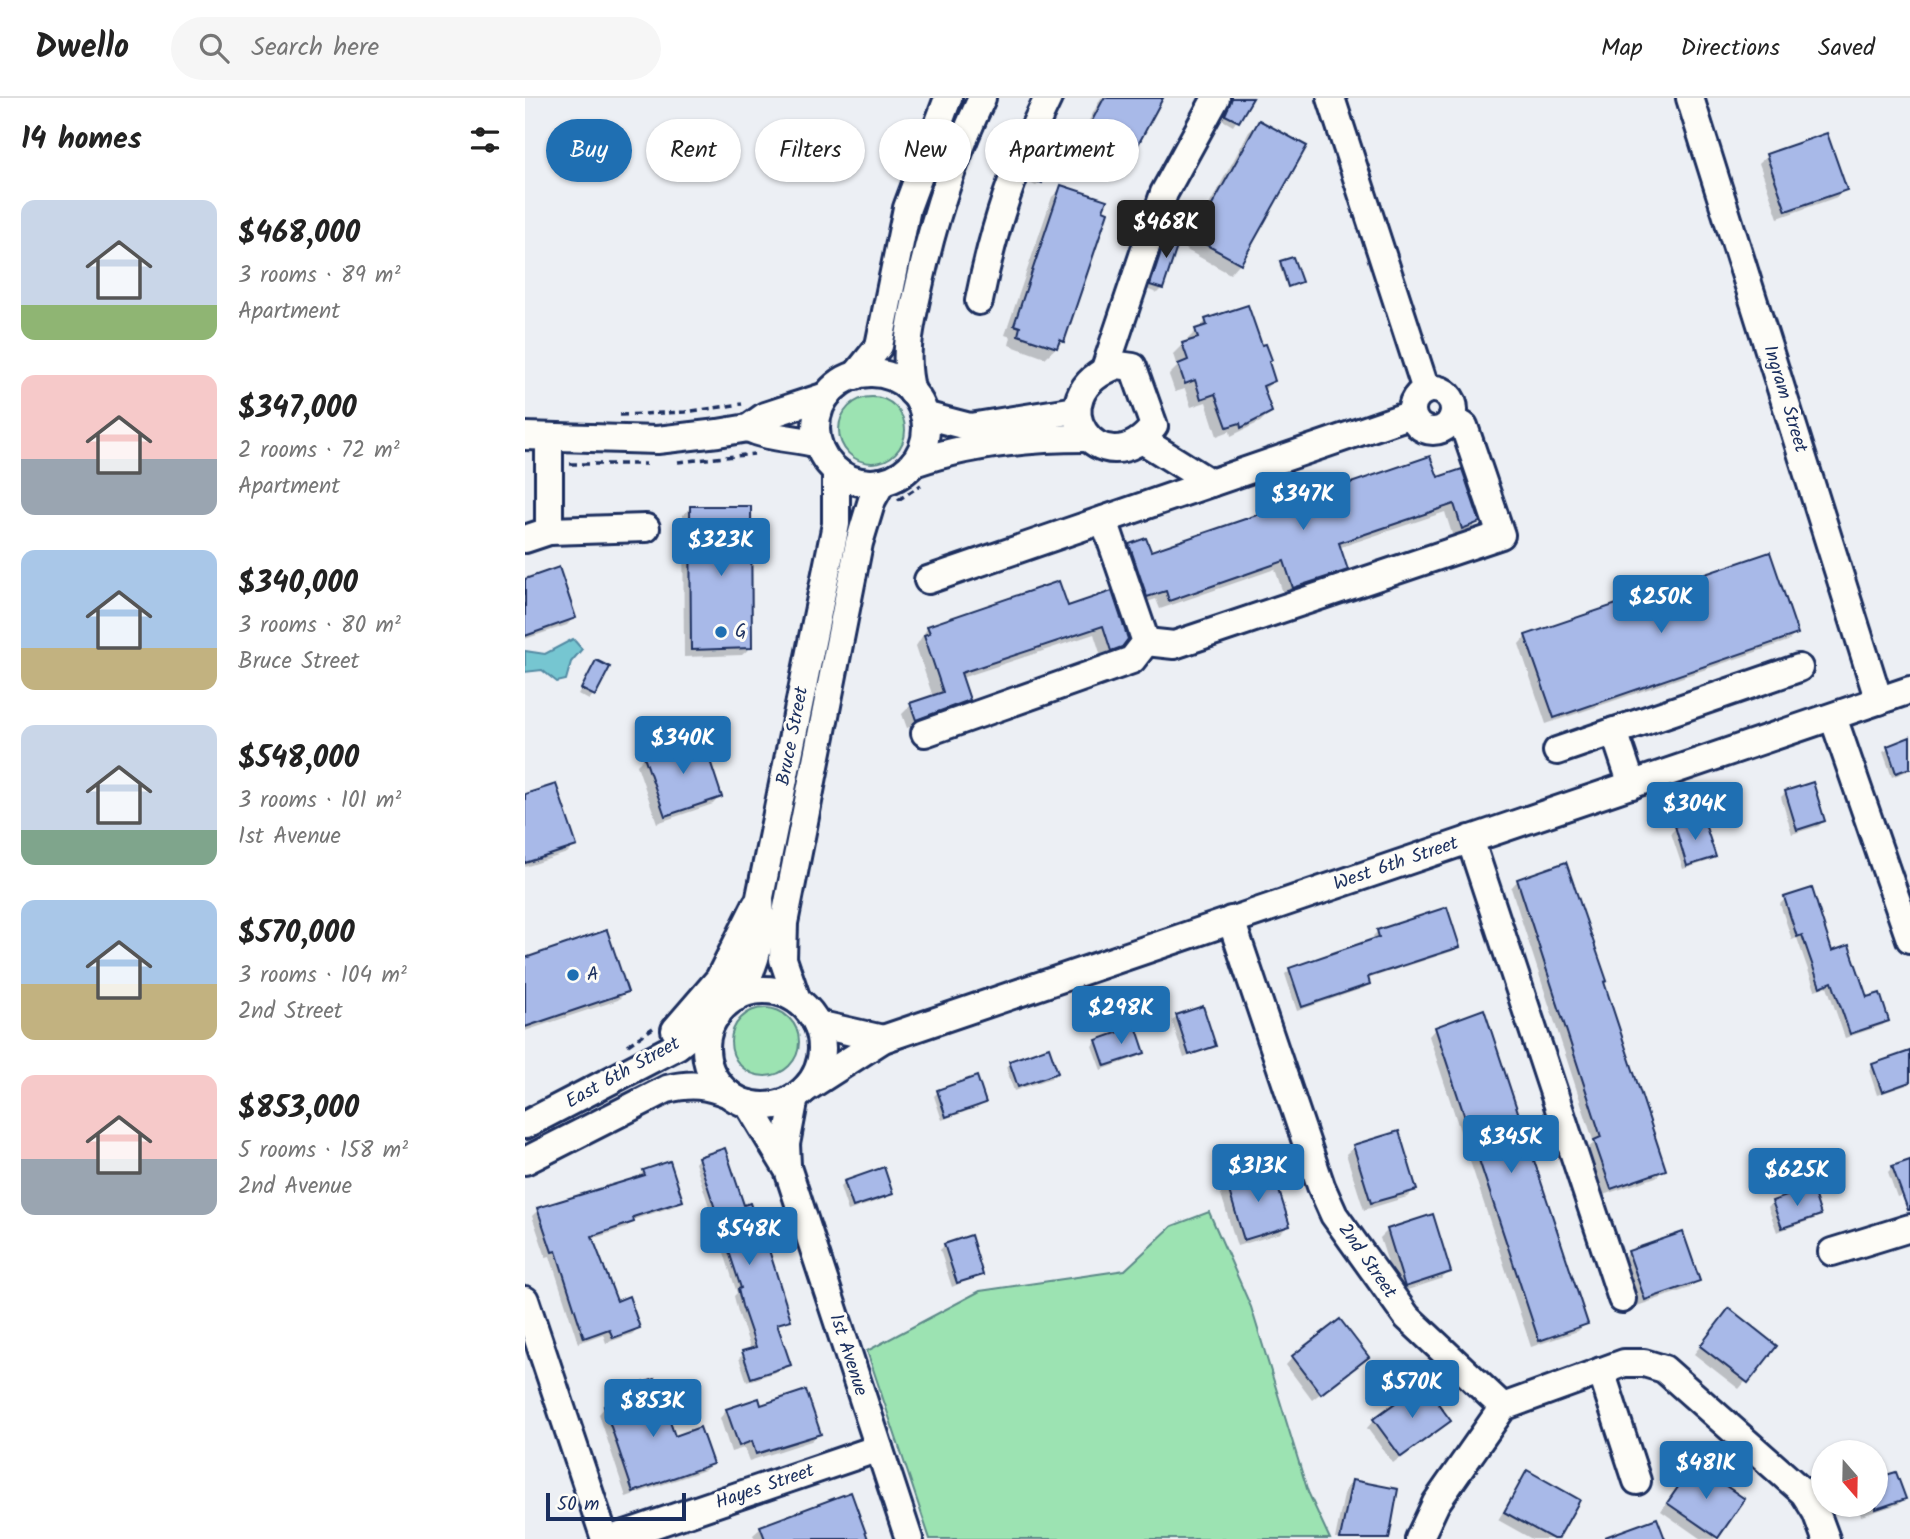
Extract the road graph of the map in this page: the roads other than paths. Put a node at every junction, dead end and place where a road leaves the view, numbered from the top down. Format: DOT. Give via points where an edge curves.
graph roads {
  1 [pos="948,98"];
  2 [pos="982,98"];
  3 [pos="1048,98"];
  4 [pos="1216,98"];
  5 [pos="1331,98"];
  6 [pos="1690,98"];
  7 [pos="979,301"];
  8 [pos="1105,369"];
  9 [pos="855,376"];
  10 [pos="1426,390"];
  11 [pos="826,396"];
  12 [pos="918,403"];
  13 [pos="1076,410"];
  14 [pos="1412,414"];
  15 [pos="746,416"];
  16 [pos="1452,419"];
  17 [pos="537,438"];
  18 [pos="1086,438"];
  19 [pos="1142,440"];
  20 [pos="818,444"];
  21 [pos="836,471"];
  22 [pos="919,473"];
  23 [pos="1211,483"];
  24 [pos="887,494"];
  25 [pos="1104,520"];
  26 [pos="646,528"];
  27 [pos="537,535"];
  28 [pos="928,580"];
  29 [pos="1146,642"];
  30 [pos="1799,668"];
  31 [pos="1910,690"];
  32 [pos="1879,701"];
  33 [pos="1833,716"];
  34 [pos="1614,731"];
  35 [pos="925,733"];
  36 [pos="1557,751"];
  37 [pos="1632,785"];
  38 [pos="1470,839"];
  39 [pos="760,897"];
  40 [pos="1231,920"];
  41 [pos="1910,939"];
  42 [pos="737,997"];
  43 [pos="797,1000"];
  44 [pos="717,1014"];
  45 [pos="817,1024"];
  46 [pos="883,1039"];
  47 [pos="626,1059"];
  48 [pos="800,1093"];
  49 [pos="739,1099"];
  50 [pos="525,1104"];
  51 [pos="556,1110"];
  52 [pos="525,1125"];
  53 [pos="525,1161"];
  54 [pos="788,1170"];
  55 [pos="1910,1228"];
  56 [pos="1832,1252"];
  57 [pos="1622,1299"];
  58 [pos="525,1300"];
  59 [pos="1601,1371"];
  60 [pos="1503,1407"];
  61 [pos="879,1448"];
  62 [pos="1637,1481"];
  63 [pos="605,1539"];
  64 [pos="611,1539"];
  65 [pos="909,1539"];
  66 [pos="1419,1539"];
  67 [pos="1826,1539"];
  1 -- 9 [label="street" via="907,208 879,346"];
  2 -- 12 [label="street" via="949,175 926,246 908,332 907,372"];
  3 -- 7 [label="street" via="1021,154 993,233"];
  4 -- 8 [label="street" via="1164,193"];
  5 -- 10 [label="street"];
  6 -- 32 [label="street, Ingram Street"];
  8 -- 13 [label="street" via="1079,397"];
  8 -- 19 [label="street" via="1118,365 1133,368 1154,426"];
  9 -- 11 [label="street"];
  9 -- 12 [label="street" via="891,377"];
  10 -- 14 [label="street" via="1415,399"];
  10 -- 16 [label="street" via="1439,390 1450,397"];
  11 -- 15 [label="street" via="765,416"];
  11 -- 20 [label="street" via="816,418"];
  12 -- 13 [label="street" via="970,427"];
  12 -- 22 [label="street" via="925,440"];
  13 -- 18 [label="street" via="1077,425"];
  14 -- 16 [label="street" via="1419,426 1432,431 1446,427"];
  14 -- 23 [label="street"];
  15 -- 17 [label="street" via="657,440"];
  15 -- 20 [label="street" via="769,438"];
  16 -- 29 [label="street" via="1464,426 1501,535 1174,645"];
  17 -- 27 [label="street"];
  18 -- 19 [label="street" via="1102,448 1123,448"];
  18 -- 22 [label="street" via="971,447"];
  19 -- 23 [label="street"];
  20 -- 21 [label="street"];
  21 -- 24 [label="street"];
  21 -- 39 [label="street, Bruce Street" via="836,524"];
  22 -- 24 [label="street" via="905,472"];
  23 -- 25 [label="street"];
  24 -- 43 [label="street, Bruce Street" via="872,500 859,543 784,923 783,959"];
  25 -- 28 [label="street"];
  25 -- 29 [label="street"];
  26 -- 27 [label="street"];
  29 -- 35 [label="street" via="1132,660"];
  30 -- 34 [label="street"];
  31 -- 32 [label="street, West 6th Street"];
  32 -- 33 [label="street, West 6th Street"];
  33 -- 37 [label="street, West 6th Street"];
  33 -- 41 [label="street"];
  34 -- 36 [label="street"];
  34 -- 37 [label="street"];
  37 -- 38 [label="street, West 6th Street"];
  38 -- 40 [label="street, West 6th Street"];
  38 -- 57 [label="street"];
  39 -- 42 [label="street, Bruce Street" via="758,957"];
  39 -- 47 [label="street" via="737,947 703,1001 669,1037"];
  40 -- 46 [label="street, West 6th Street"];
  40 -- 60 [label="street, 2nd Street" via="1334,1215 1407,1317"];
  42 -- 43 [label="street" via="768,990"];
  42 -- 44 [label="street"];
  43 -- 45 [label="street"];
  44 -- 47 [label="street, East 6th Street" via="677,1046"];
  44 -- 49 [label="street" via="706,1042 707,1057 711,1071"];
  45 -- 46 [label="street"];
  45 -- 48 [label="street" via="821,1058 815,1075"];
  46 -- 48 [label="street, West 6th Street"];
  47 -- 51 [label="street, East 6th Street"];
  48 -- 49 [label="street" via="781,1103"];
  48 -- 54 [label="street, 1st Avenue" via="786,1144"];
  49 -- 53 [label="street, East 6th Street" via="703,1084 667,1089"];
  49 -- 54 [label="street, 1st Avenue"];
  50 -- 51 [label="street"];
  51 -- 52 [label="street, East 6th Street"];
  54 -- 61 [label="street, 1st Avenue"];
  55 -- 56 [label="street"];
  58 -- 63 [label="street"];
  59 -- 60 [label="street"];
  59 -- 62 [label="street"];
  59 -- 67 [label="street" via="1624,1363 1664,1370 1804,1493"];
  60 -- 66 [label="street" via="1436,1503"];
  61 -- 64 [label="street, Hayes Street"];
  61 -- 65 [label="street, 1st Avenue"];
}
